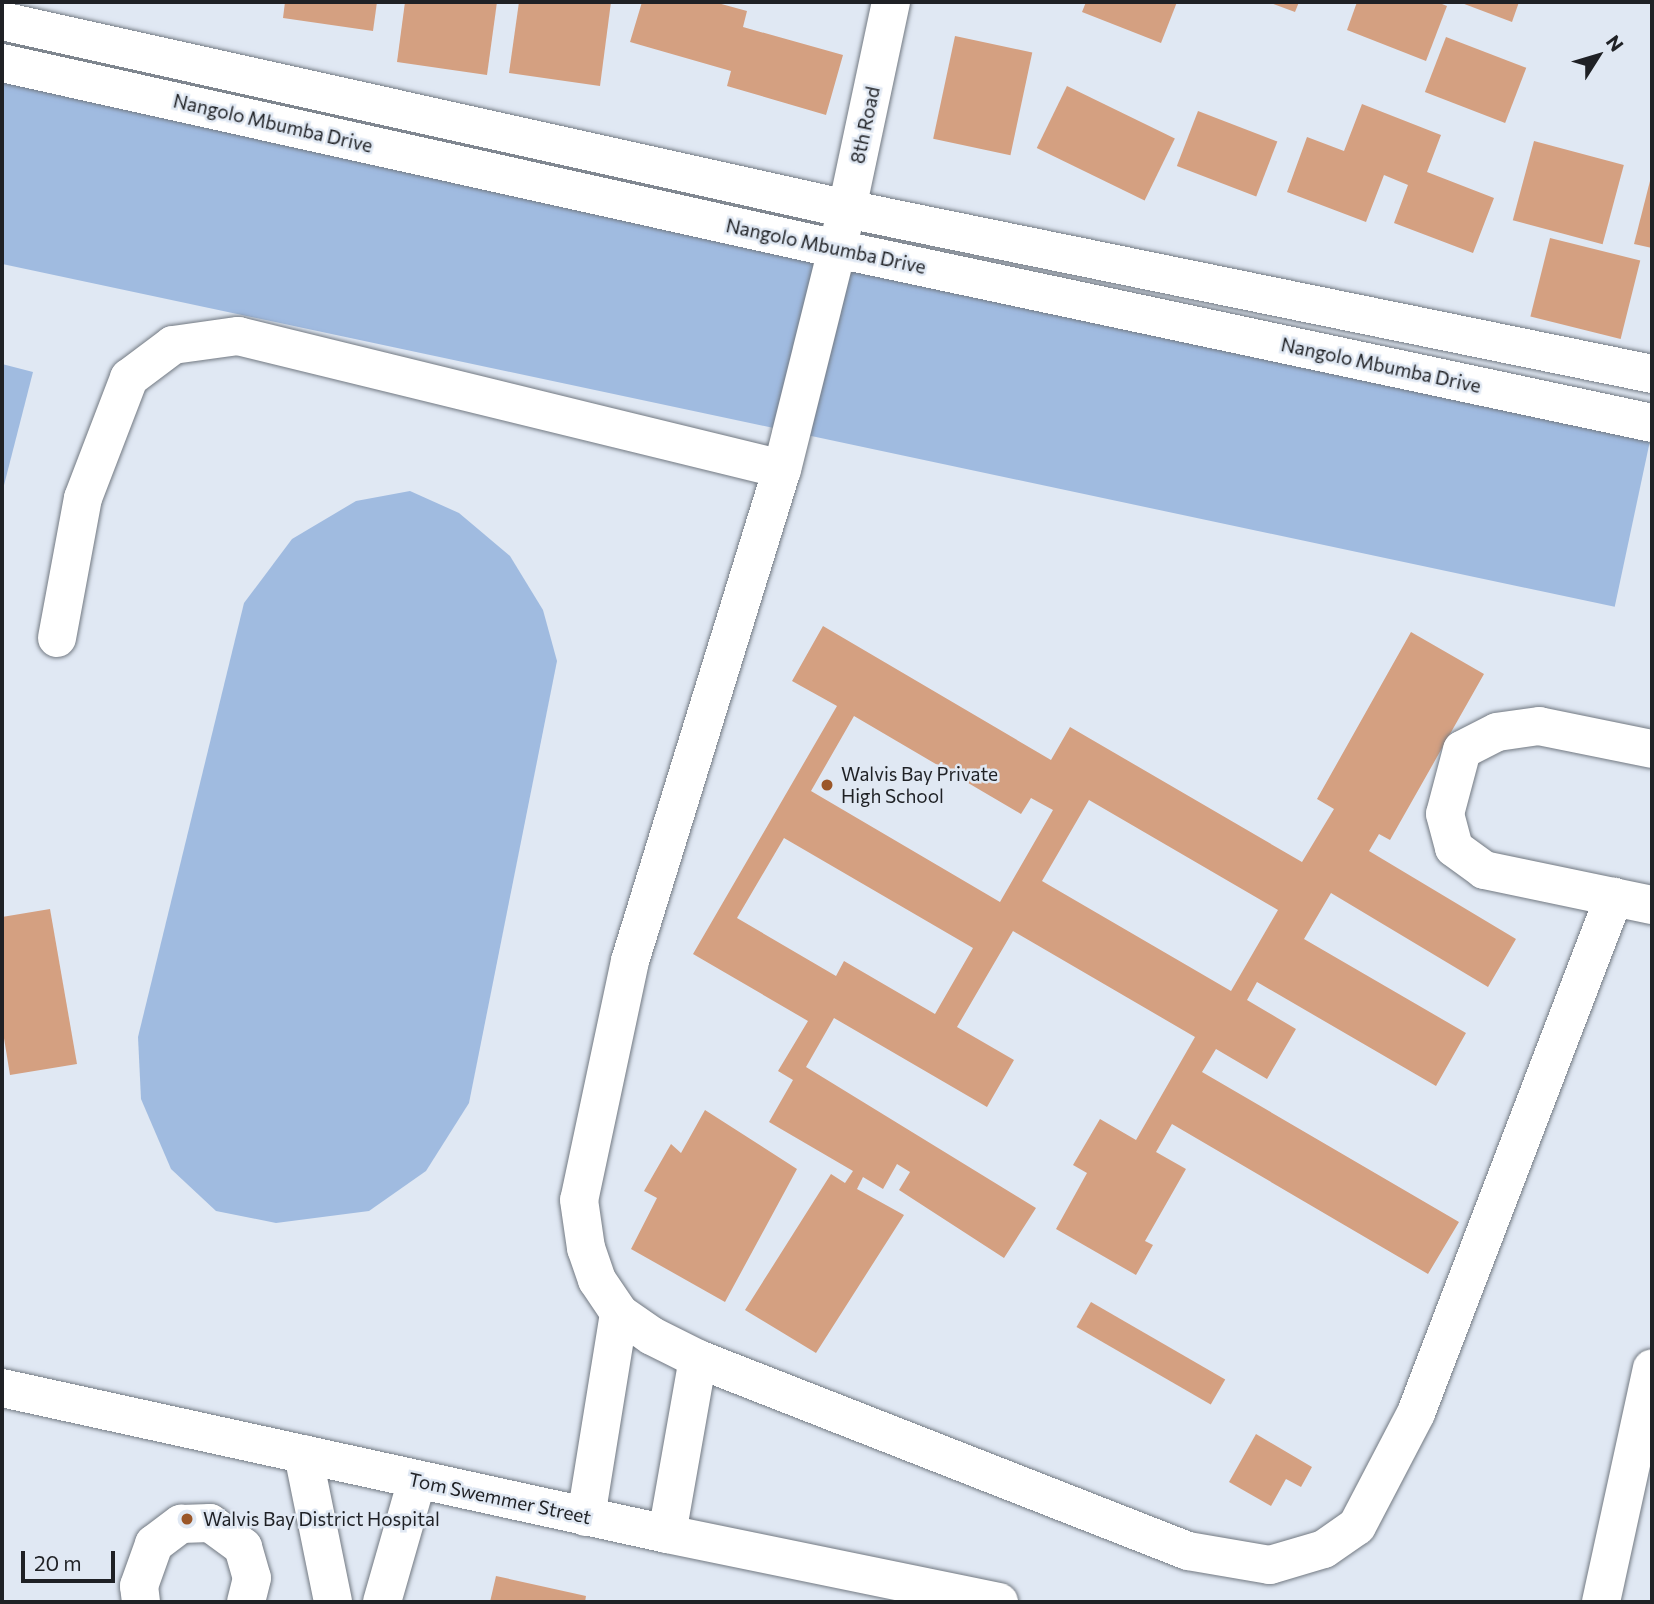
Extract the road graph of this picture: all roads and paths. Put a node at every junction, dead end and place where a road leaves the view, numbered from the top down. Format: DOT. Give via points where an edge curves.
graph roads {
  1 [pos="891,2"];
  2 [pos="2,21"];
  3 [pos="2,63"];
  4 [pos="848,209"];
  5 [pos="837,249"];
  6 [pos="1652,374"];
  7 [pos="1652,423"];
  8 [pos="782,469"];
  9 [pos="57,638"];
  10 [pos="1652,750"];
  11 [pos="1614,897"];
  12 [pos="1652,905"];
  13 [pos="619,1313"];
  14 [pos="698,1360"];
  15 [pos="1652,1369"];
  16 [pos="2,1388"];
  17 [pos="303,1454"];
  18 [pos="417,1480"];
  19 [pos="586,1517"];
  20 [pos="667,1534"];
  21 [pos="141,1602"];
  22 [pos="246,1602"];
  23 [pos="333,1602"];
  24 [pos="382,1602"];
  25 [pos="999,1602"];
  26 [pos="1601,1602"];
  1 -- 4 [label="street, 8th Road"];
  2 -- 4 [label="street, Nangolo Mbumba Drive"];
  3 -- 5 [label="street, Nangolo Mbumba Drive"];
  4 -- 5 [label="street, 8th Road"];
  4 -- 6 [label="street, Nangolo Mbumba Drive"];
  5 -- 7 [label="street, Nangolo Mbumba Drive"];
  5 -- 8 [label="street, 8th Road"];
  8 -- 9 [label="street" via="238,336 173,345 130,378 83,498"];
  8 -- 13 [label="street, 8th Road" via="630,961 579,1200 586,1248 597,1280"];
  10 -- 11 [label="street" via="1539,726 1497,732 1462,750 1458,763 1445,814 1454,848 1485,870"];
  11 -- 12 [label="street"];
  11 -- 14 [label="street" via="1416,1413 1357,1526 1324,1549 1270,1565 1188,1551"];
  13 -- 14 [label="street"];
  13 -- 19 [label="street"];
  14 -- 20 [label="street"];
  15 -- 26 [label="street"];
  16 -- 17 [label="street, Tom Swemmer Street"];
  17 -- 18 [label="street, Tom Swemmer Street"];
  17 -- 23 [label="street"];
  18 -- 19 [label="street, Tom Swemmer Street"];
  18 -- 24 [label="street"];
  19 -- 20 [label="street, Tom Swemmer Street"];
  20 -- 25 [label="street, Tom Swemmer Street"];
  21 -- 22 [label="street" via="139,1586 154,1544 181,1524 210,1522 243,1547 252,1578"];
}
